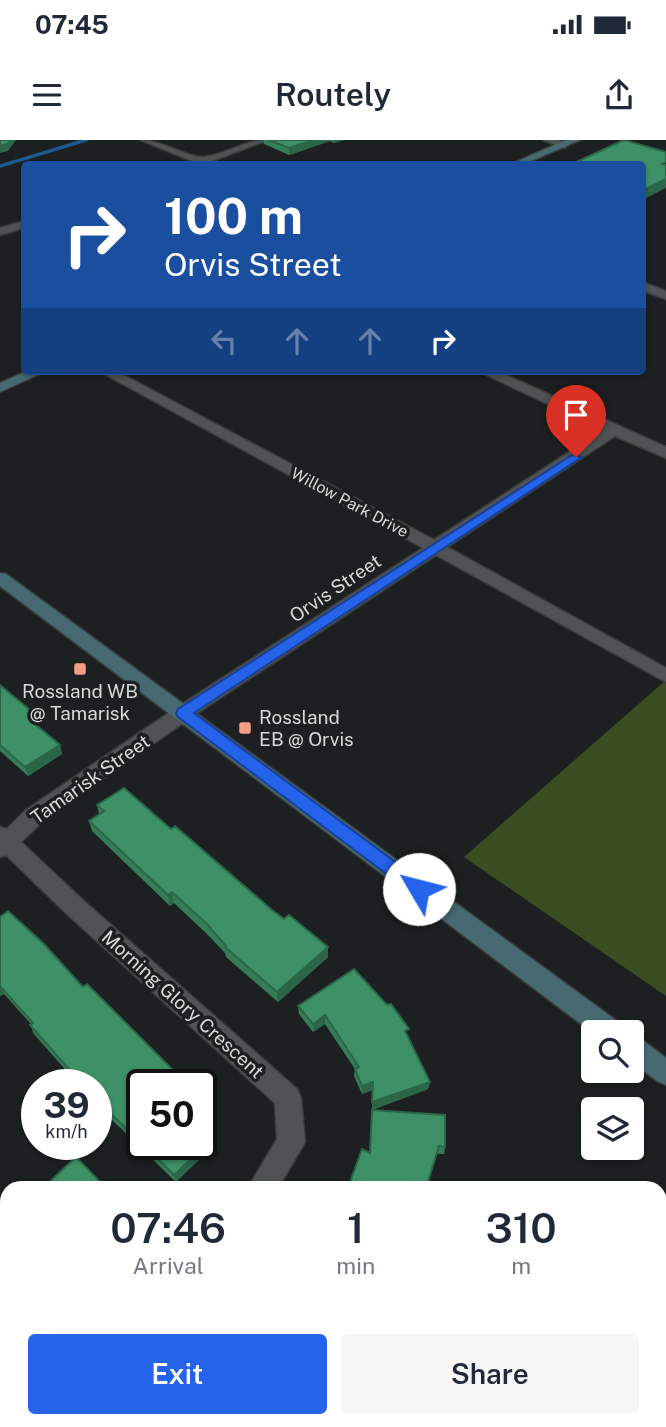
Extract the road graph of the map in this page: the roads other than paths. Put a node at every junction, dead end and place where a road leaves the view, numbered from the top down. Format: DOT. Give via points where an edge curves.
graph roads {
  1 [pos="146,140"];
  2 [pos="263,140"];
  3 [pos="548,140"];
  4 [pos="575,140"];
  5 [pos="564,145"];
  6 [pos="196,161"];
  7 [pos="210,161"];
  8 [pos="524,161"];
  9 [pos="21,225"];
  10 [pos="0,232"];
  11 [pos="646,288"];
  12 [pos="666,295"];
  13 [pos="30,375"];
  14 [pos="113,375"];
  15 [pos="494,375"];
  16 [pos="0,388"];
  17 [pos="615,429"];
  18 [pos="666,453"];
  19 [pos="434,547"];
  20 [pos="0,578"];
  21 [pos="666,676"];
  22 [pos="183,713"];
  23 [pos="2,841"];
  24 [pos="596,1020"];
  25 [pos="644,1056"];
  26 [pos="666,1073"];
  27 [pos="266,1181"];
  1 -- 6 [label="street"];
  2 -- 7 [label="street"];
  3 -- 5 [label="street"];
  4 -- 5 [label="main road"];
  5 -- 8 [label="main road"];
  9 -- 10 [label="street"];
  11 -- 12 [label="street"];
  13 -- 16 [label="main road"];
  14 -- 19 [label="street, Willow Park Drive"];
  15 -- 17 [label="street"];
  17 -- 18 [label="street"];
  17 -- 19 [label="street, Orvis Street"];
  19 -- 21 [label="street, Willow Park Drive"];
  19 -- 22 [label="street, Orvis Street"];
  20 -- 22 [label="main road"];
  22 -- 23 [label="street, Tamarisk Street"];
  22 -- 24 [label="main road"];
  23 -- 27 [label="street, Morning Glory Crescent" via="288,1098 291,1142"];
  25 -- 26 [label="main road"];
}
